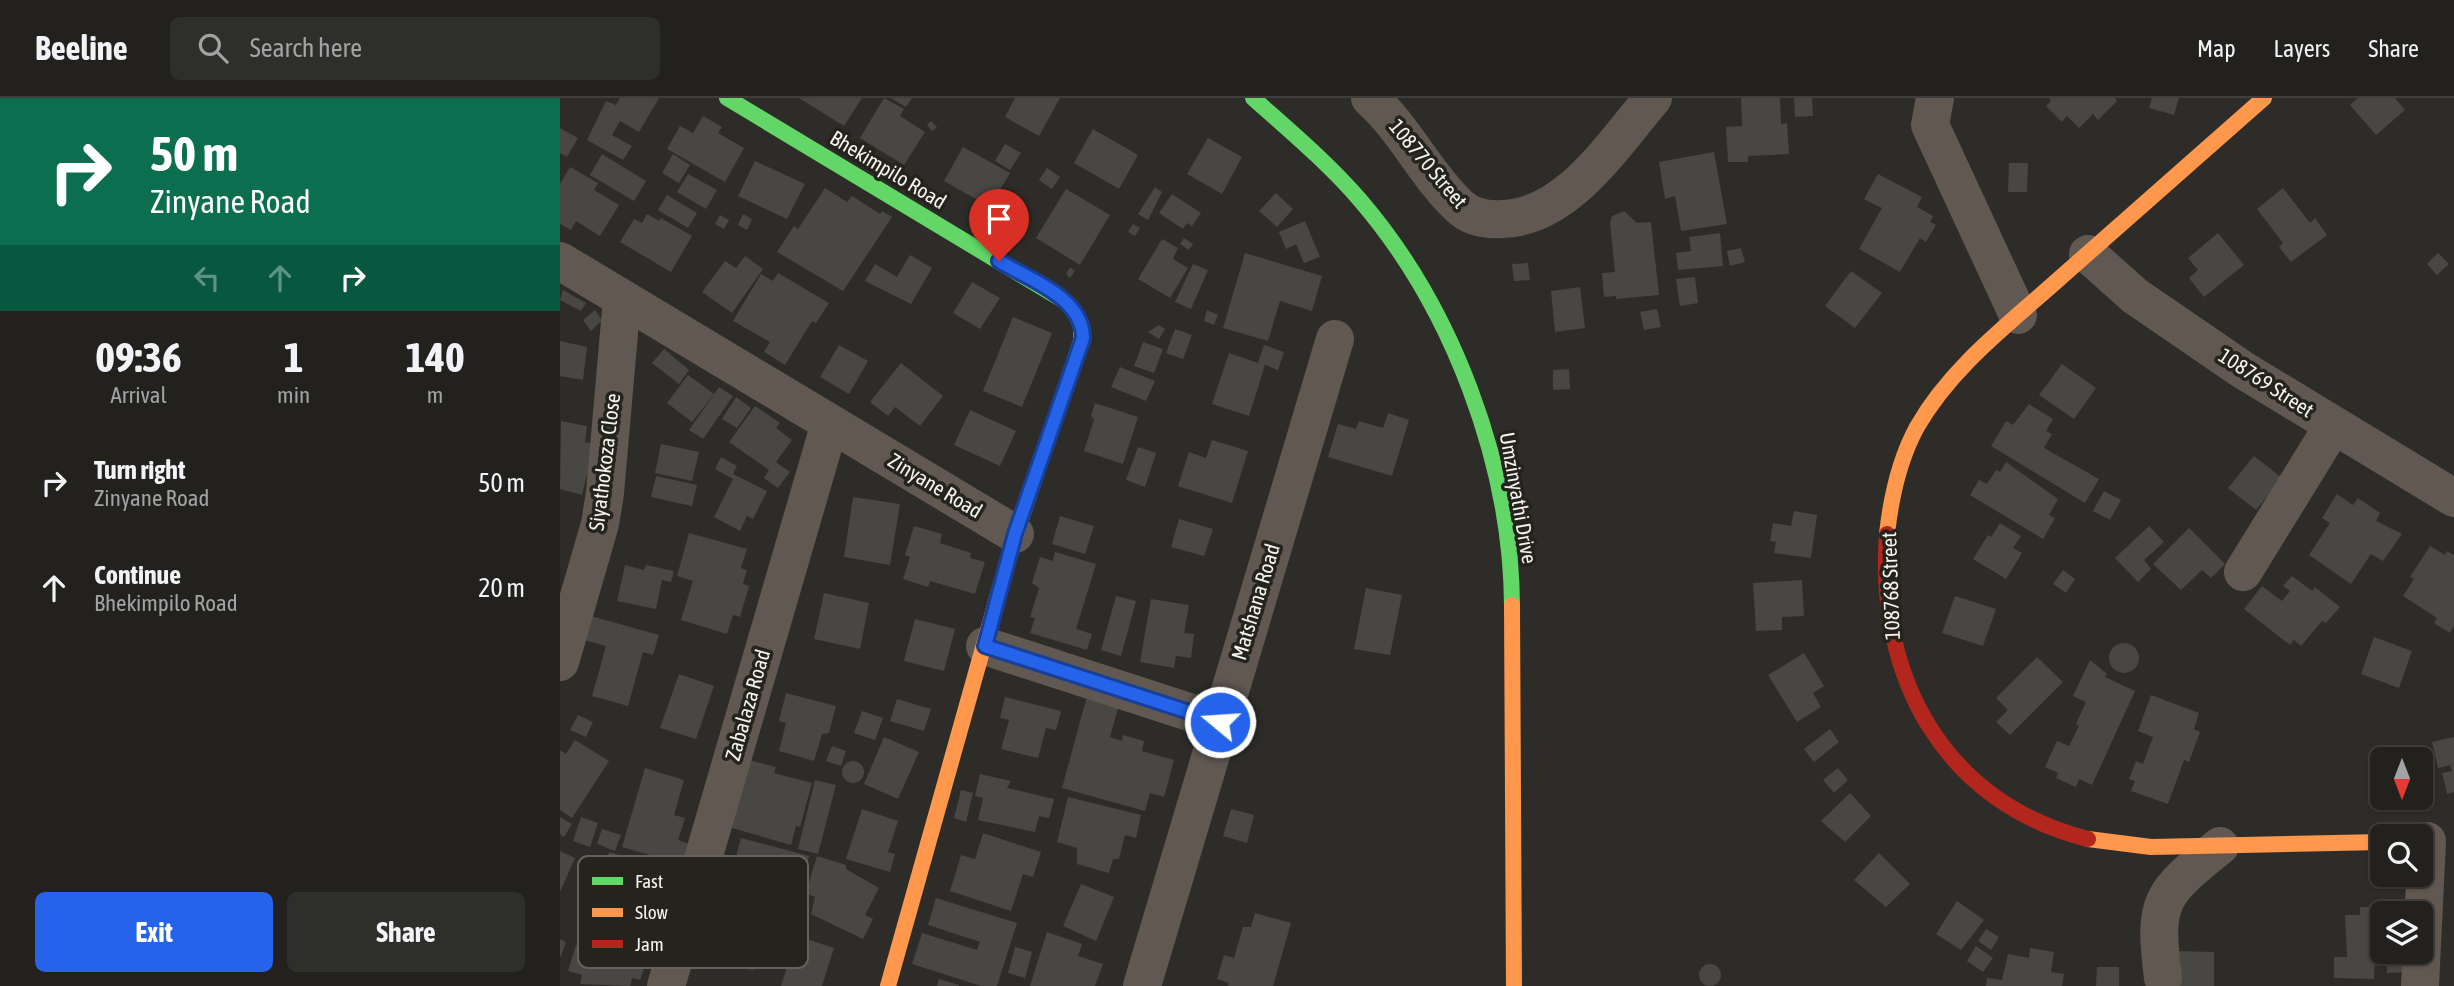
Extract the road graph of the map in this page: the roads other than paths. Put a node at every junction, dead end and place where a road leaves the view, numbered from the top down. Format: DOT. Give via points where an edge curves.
graph roads {
  1 [pos="727,98"];
  2 [pos="1253,98"];
  3 [pos="1370,98"];
  4 [pos="1653,98"];
  5 [pos="1935,98"];
  6 [pos="2264,98"];
  7 [pos="2088,254"];
  8 [pos="560,261"];
  9 [pos="622,299"];
  10 [pos="2018,315"];
  11 [pos="1335,339"];
  12 [pos="830,423"];
  13 [pos="2333,426"];
  14 [pos="2454,498"];
  15 [pos="1015,534"];
  16 [pos="2244,572"];
  17 [pos="570,597"];
  18 [pos="985,646"];
  19 [pos="560,662"];
  20 [pos="1220,722"];
  21 [pos="2434,841"];
  22 [pos="2370,842"];
  23 [pos="2220,846"];
  24 [pos="704,856"];
  25 [pos="671,968"];
  26 [pos="2163,978"];
  27 [pos="666,986"];
  28 [pos="888,986"];
  29 [pos="1142,986"];
  30 [pos="1514,986"];
  31 [pos="2420,986"];
  1 -- 15 [label="street, Bhekimpilo Road" via="1076,312 1083,338"];
  2 -- 30 [label="street, Umzinyathi Drive" via="1298,134 1363,200 1401,254 1447,332 1471,385 1489,442 1512,585"];
  3 -- 4 [label="street, 108770 Street" via="1460,207 1482,219 1495,220 1525,217 1562,199"];
  5 -- 10 [label="street" via="1930,124"];
  6 -- 7 [label="street, 108768 Street"];
  7 -- 10 [label="street, 108768 Street"];
  7 -- 13 [label="street, 108769 Street" via="2135,296"];
  8 -- 9 [label="street, Zinyane Road"];
  9 -- 12 [label="street, Zinyane Road"];
  9 -- 17 [label="street, Siyathokoza Close" via="605,493"];
  10 -- 23 [label="street, 108768 Street" via="1954,377 1928,411 1910,440 1894,481 1886,549 1887,606 1894,654 1907,693 1924,725 1958,766 2013,808 2098,841 2127,846"];
  11 -- 20 [label="street, Matshana Road"];
  12 -- 15 [label="street, Zinyane Road"];
  12 -- 24 [label="street, Zabalaza Road"];
  13 -- 14 [label="street, 108769 Street"];
  13 -- 16 [label="street"];
  15 -- 18 [label="street"];
  17 -- 19 [label="street, Siyathokoza Close"];
  18 -- 20 [label="street"];
  18 -- 28 [label="street"];
  20 -- 29 [label="street, Matshana Road"];
  21 -- 31 [label="street"];
  22 -- 23 [label="street, 108768 Street"];
  23 -- 26 [label="street" via="2168,891 2157,931"];
  25 -- 27 [label="street, Zabalaza Road"];
}
